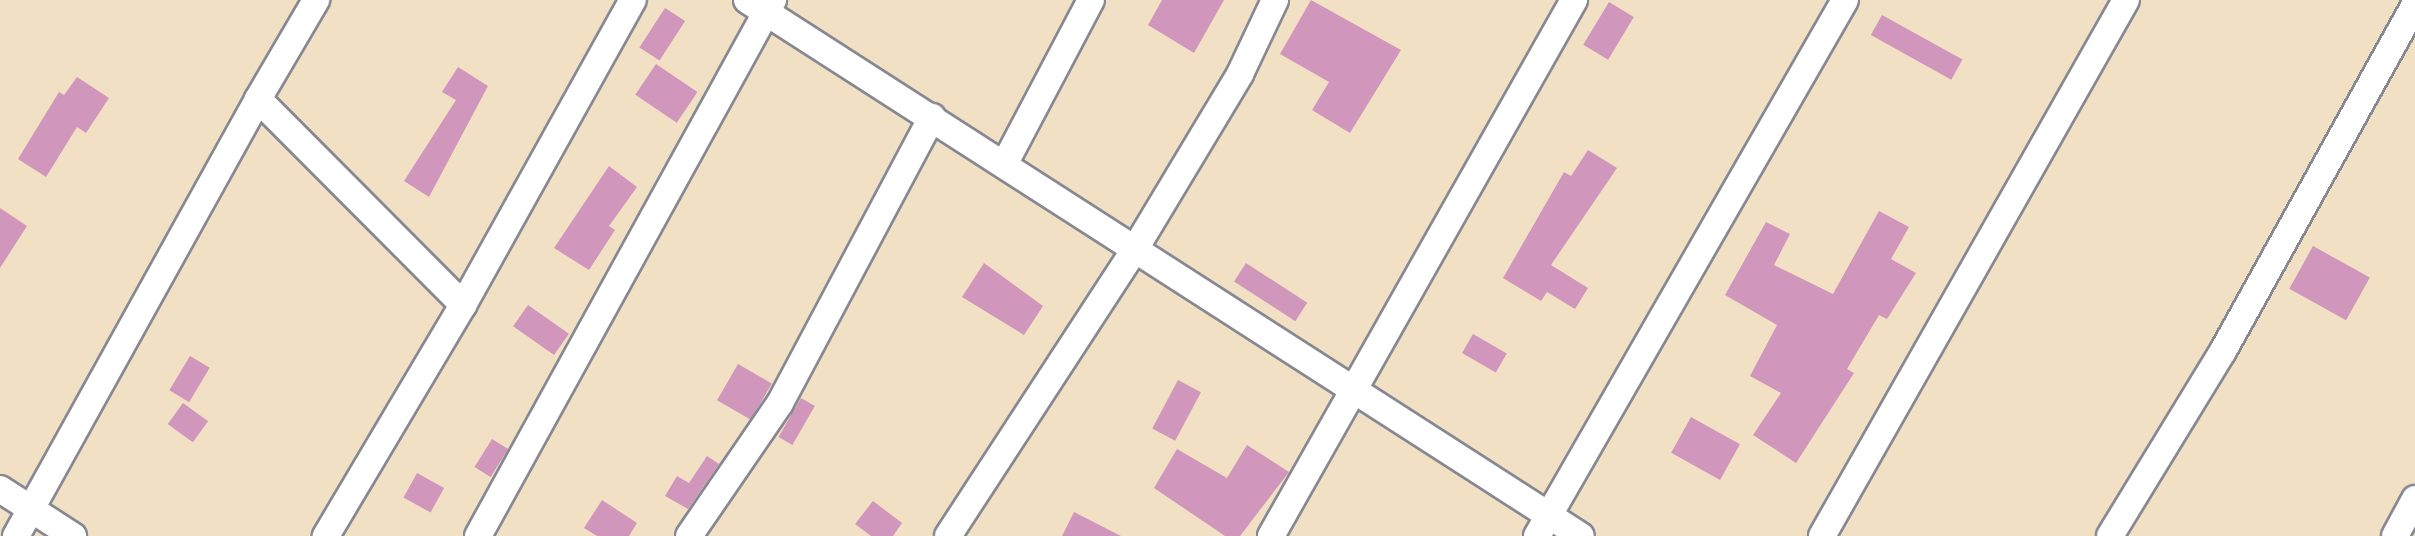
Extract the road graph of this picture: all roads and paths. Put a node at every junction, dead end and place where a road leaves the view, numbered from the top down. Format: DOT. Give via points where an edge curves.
graph roads {
  1 [pos="316,0"];
  2 [pos="633,0"];
  3 [pos="1091,0"];
  4 [pos="1275,0"];
  5 [pos="1574,0"];
  6 [pos="1845,0"];
  7 [pos="2126,0"];
  8 [pos="762,4"];
  9 [pos="2415,5"];
  10 [pos="258,99"];
  11 [pos="932,117"];
  12 [pos="1005,163"];
  13 [pos="1135,249"];
  14 [pos="463,305"];
  15 [pos="1352,392"];
  16 [pos="0,489"];
  17 [pos="2415,499"];
  18 [pos="29,513"];
  19 [pos="1542,525"];
  20 [pos="16,536"];
  21 [pos="73,536"];
  22 [pos="326,536"];
  23 [pos="478,536"];
  24 [pos="689,536"];
  25 [pos="948,536"];
  26 [pos="1271,536"];
  27 [pos="1581,536"];
  28 [pos="1822,536"];
  29 [pos="2110,536"];
  30 [pos="2395,536"];
  1 -- 10 [label="street"];
  2 -- 14 [label="street"];
  3 -- 12 [label="street"];
  4 -- 13 [label="street" via="1240,74"];
  5 -- 15 [label="street"];
  6 -- 19 [label="street"];
  7 -- 28 [label="street"];
  8 -- 11 [label="street"];
  8 -- 23 [label="street"];
  9 -- 29 [label="street" via="2223,351"];
  10 -- 14 [label="street"];
  10 -- 18 [label="street"];
  11 -- 12 [label="street"];
  11 -- 24 [label="street" via="780,403"];
  12 -- 13 [label="street"];
  13 -- 15 [label="street"];
  13 -- 25 [label="street"];
  14 -- 22 [label="street"];
  15 -- 19 [label="street"];
  15 -- 26 [label="street"];
  16 -- 18 [label="street"];
  17 -- 30 [label="street"];
  18 -- 20 [label="street"];
  18 -- 21 [label="street"];
  19 -- 27 [label="street"];
}
